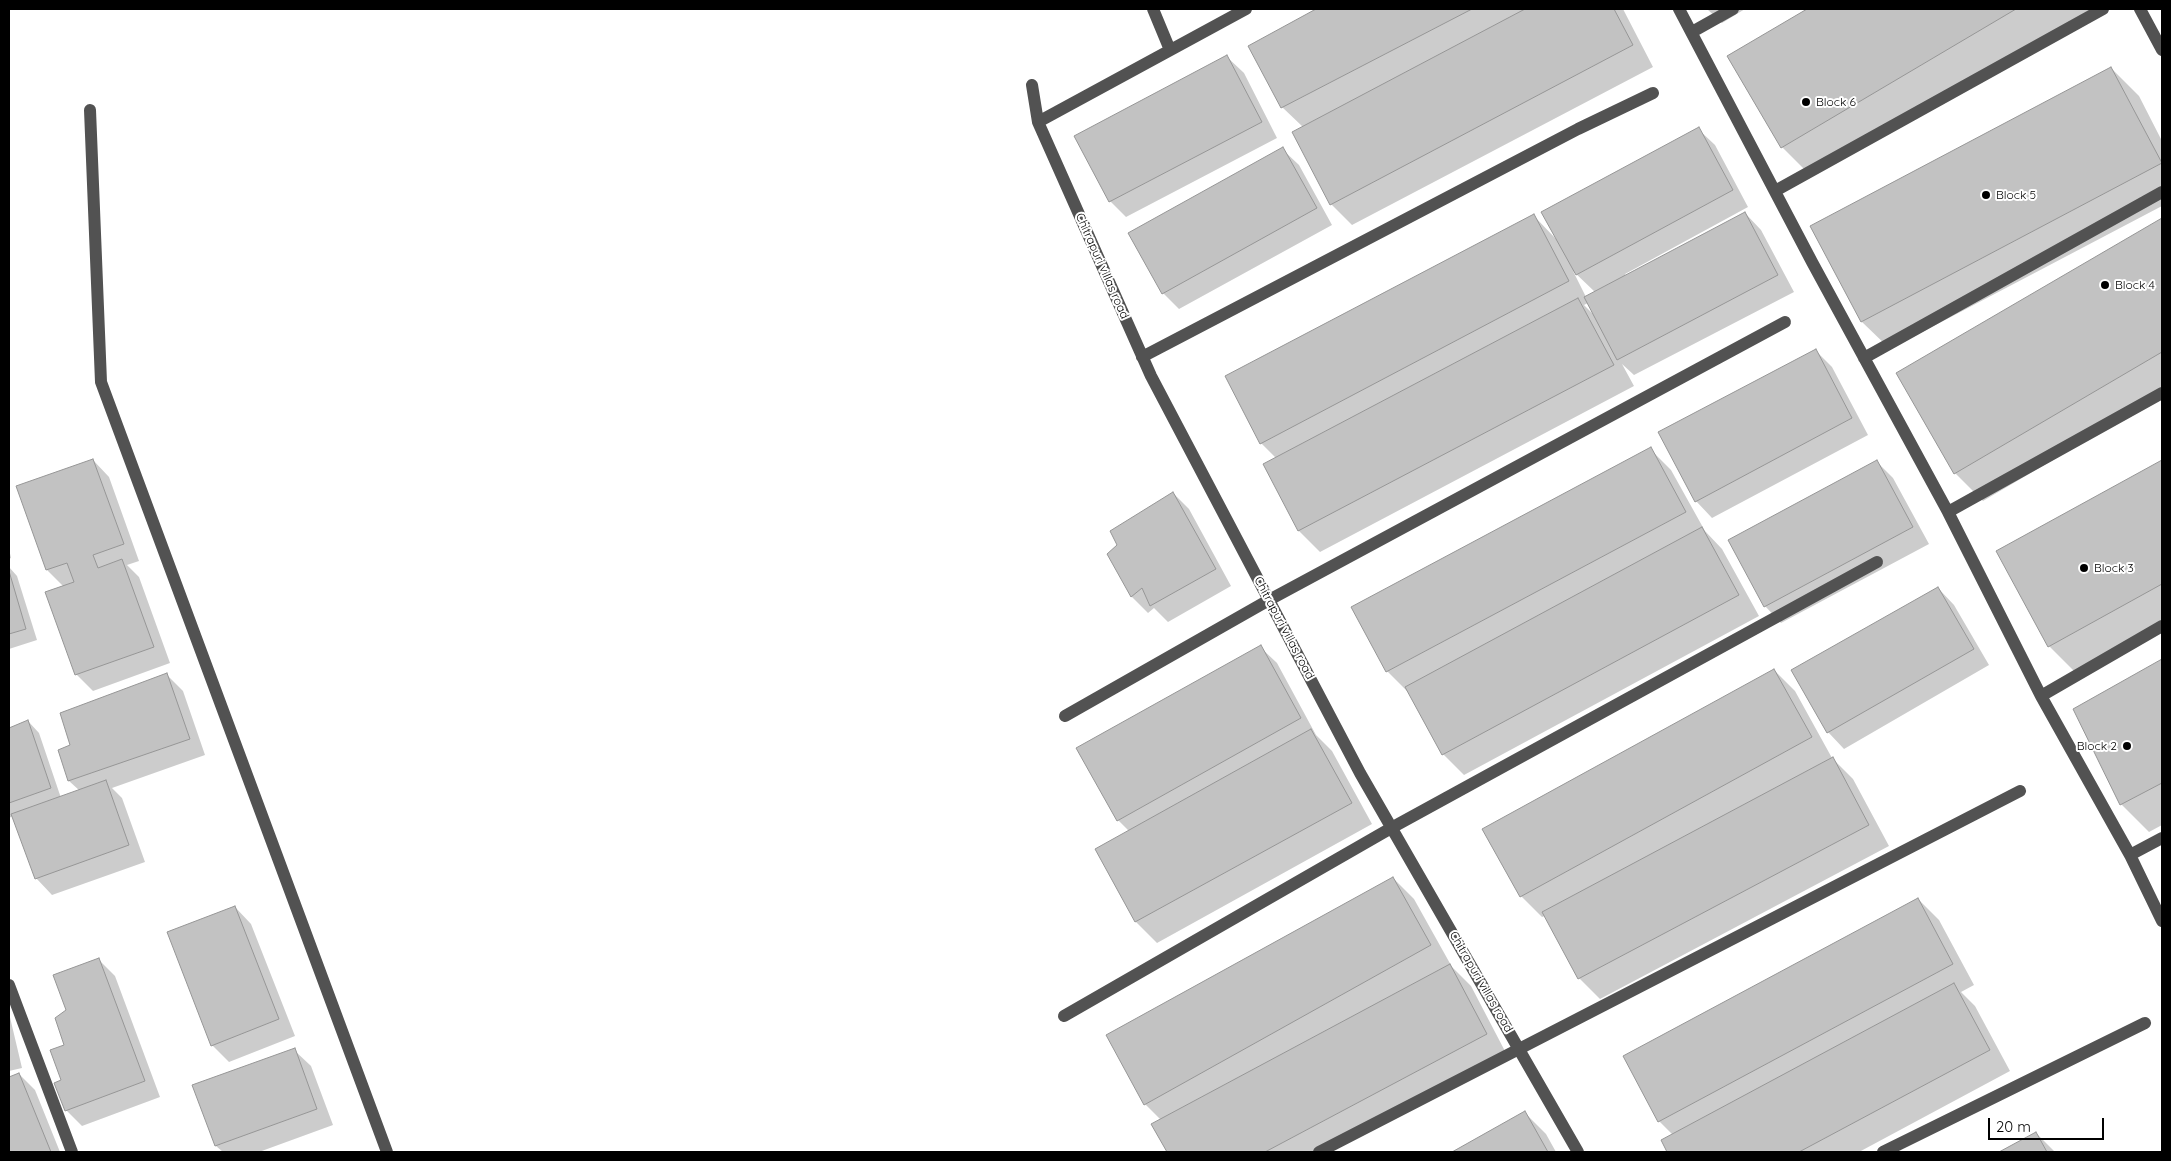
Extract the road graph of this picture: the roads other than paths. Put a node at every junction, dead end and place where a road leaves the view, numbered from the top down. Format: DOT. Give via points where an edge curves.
graph roads {
  1 [pos="1153,9"];
  2 [pos="1246,9"];
  3 [pos="1679,9"];
  4 [pos="1733,9"];
  5 [pos="2102,9"];
  6 [pos="2140,9"];
  7 [pos="1692,32"];
  8 [pos="1170,50"];
  9 [pos="2162,50"];
  10 [pos="1032,85"];
  11 [pos="1652,94"];
  12 [pos="90,110"];
  13 [pos="1038,122"];
  14 [pos="1775,191"];
  15 [pos="2162,192"];
  16 [pos="1785,322"];
  17 [pos="1142,357"];
  18 [pos="1864,358"];
  19 [pos="2162,393"];
  20 [pos="1948,512"];
  21 [pos="1877,562"];
  22 [pos="1269,600"];
  23 [pos="2162,626"];
  24 [pos="2041,696"];
  25 [pos="1065,716"];
  26 [pos="2020,791"];
  27 [pos="1392,826"];
  28 [pos="2162,838"];
  29 [pos="2130,856"];
  30 [pos="2162,922"];
  31 [pos="9,985"];
  32 [pos="1064,1016"];
  33 [pos="2145,1023"];
  34 [pos="1518,1048"];
  35 [pos="72,1152"];
  36 [pos="387,1152"];
  37 [pos="1319,1152"];
  38 [pos="1578,1152"];
  39 [pos="1883,1152"];
  1 -- 8 [label="street"];
  2 -- 8 [label="street"];
  3 -- 7 [label="street"];
  4 -- 7 [label="street"];
  5 -- 14 [label="street"];
  6 -- 9 [label="street"];
  7 -- 14 [label="street"];
  8 -- 13 [label="street"];
  10 -- 13 [label="street, Chitrapuri villas road"];
  11 -- 17 [label="street" via="1578,129"];
  12 -- 36 [label="street" via="101,382"];
  13 -- 17 [label="street, Chitrapuri villas road"];
  14 -- 18 [label="street"];
  15 -- 18 [label="street"];
  16 -- 22 [label="street"];
  17 -- 22 [label="street, Chitrapuri villas road"];
  18 -- 20 [label="street"];
  19 -- 20 [label="street"];
  20 -- 24 [label="street"];
  21 -- 27 [label="street"];
  22 -- 25 [label="street"];
  22 -- 27 [label="street, Chitrapuri villas road" via="1360,773"];
  23 -- 24 [label="street"];
  24 -- 29 [label="street"];
  26 -- 34 [label="street"];
  27 -- 32 [label="street"];
  27 -- 34 [label="street, Chitrapuri villas road"];
  28 -- 29 [label="street"];
  29 -- 30 [label="street"];
  31 -- 35 [label="street"];
  33 -- 39 [label="street"];
  34 -- 37 [label="street"];
  34 -- 38 [label="street, Chitrapuri villas road"];
}
